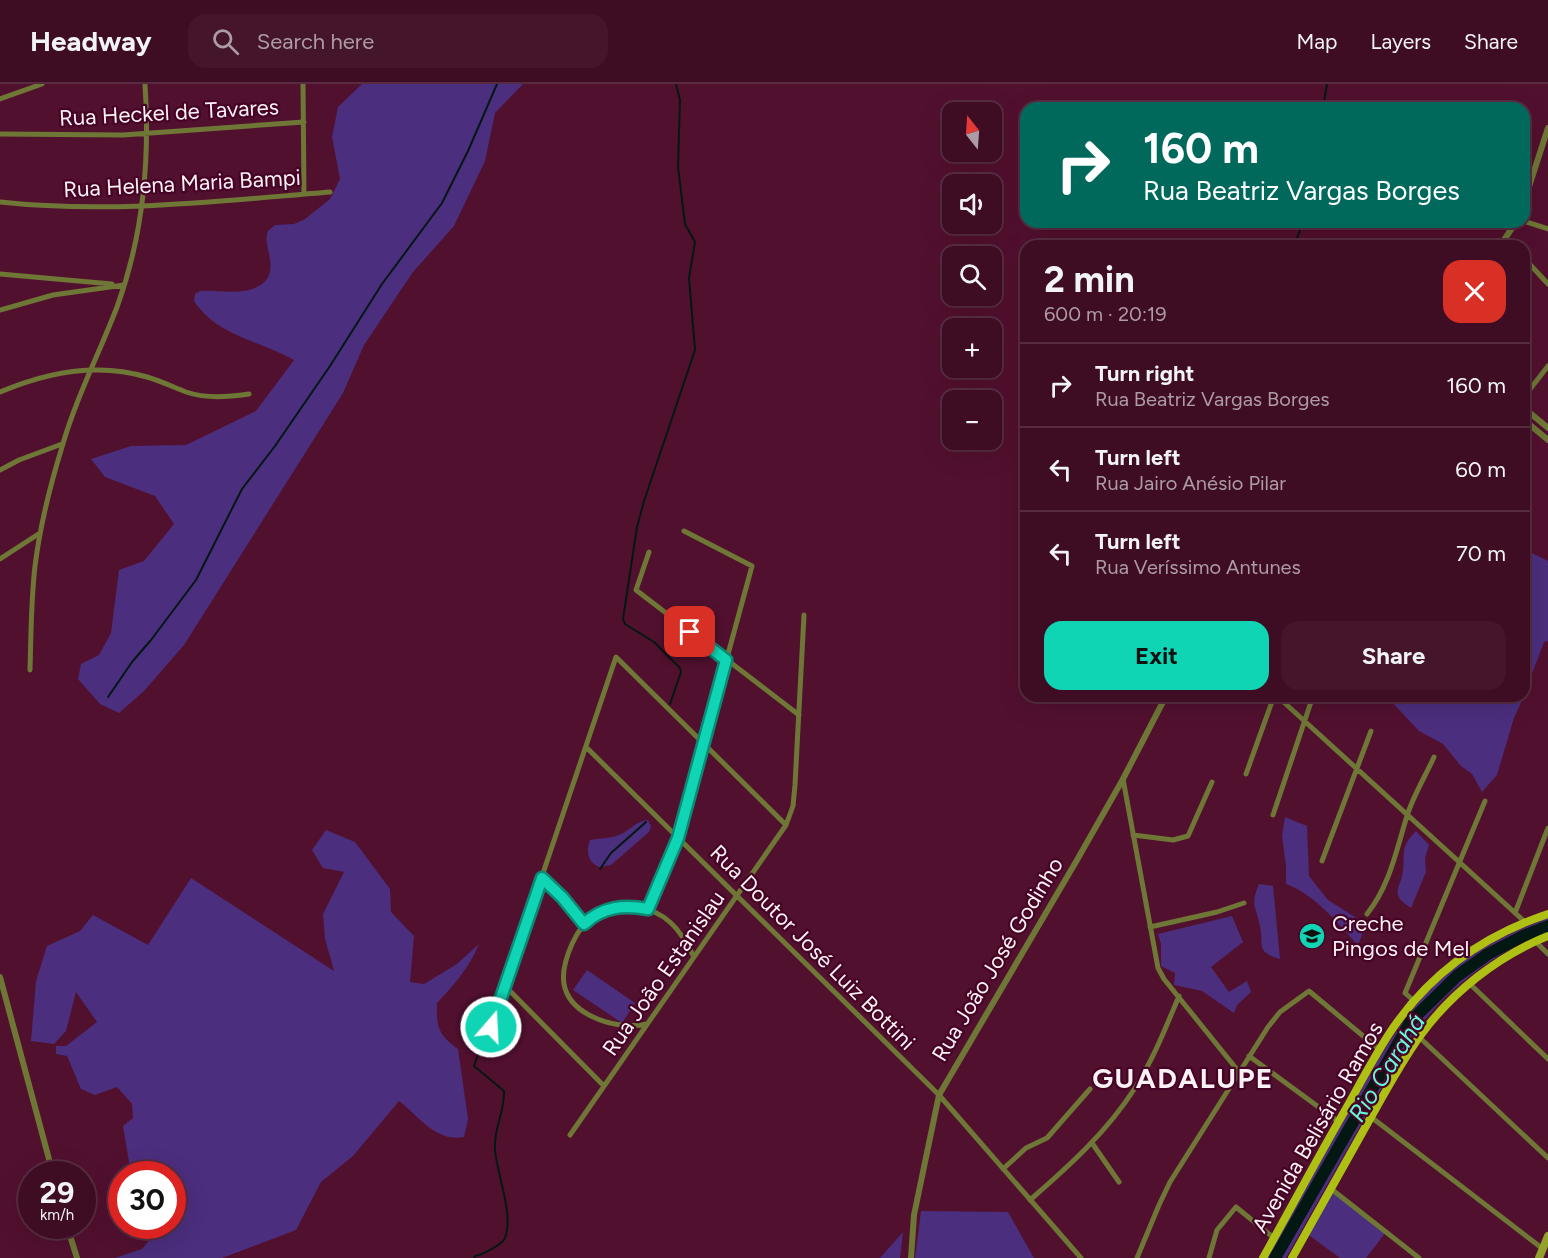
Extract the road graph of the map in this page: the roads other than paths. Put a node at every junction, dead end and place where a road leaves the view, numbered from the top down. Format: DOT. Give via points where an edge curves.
graph roads {
  1 [pos="42,84"];
  2 [pos="145,84"];
  3 [pos="303,84"];
  4 [pos="0,99"];
  5 [pos="303,122"];
  6 [pos="1548,128"];
  7 [pos="147,133"];
  8 [pos="0,134"];
  9 [pos="1547,138"];
  10 [pos="1530,185"];
  11 [pos="330,192"];
  12 [pos="304,194"];
  13 [pos="0,202"];
  14 [pos="142,207"];
  15 [pos="1530,222"];
  16 [pos="1512,228"];
  17 [pos="1548,229"];
  18 [pos="1506,239"];
  19 [pos="1530,264"];
  20 [pos="0,273"];
  21 [pos="1548,284"];
  22 [pos="124,285"];
  23 [pos="0,310"];
  24 [pos="1548,366"];
  25 [pos="90,369"];
  26 [pos="1530,389"];
  27 [pos="0,392"];
  28 [pos="249,394"];
  29 [pos="1530,413"];
  30 [pos="1530,425"];
  31 [pos="1548,428"];
  32 [pos="1548,440"];
  33 [pos="62,444"];
  34 [pos="0,470"];
  35 [pos="684,531"];
  36 [pos="40,533"];
  37 [pos="649,552"];
  38 [pos="0,559"];
  39 [pos="804,615"];
  40 [pos="726,660"];
  41 [pos="30,670"];
  42 [pos="1163,702"];
  43 [pos="1273,702"];
  44 [pos="1282,702"];
  45 [pos="1311,702"];
  46 [pos="799,715"];
  47 [pos="1305,721"];
  48 [pos="1371,731"];
  49 [pos="704,744"];
  50 [pos="586,747"];
  51 [pos="1434,757"];
  52 [pos="1357,769"];
  53 [pos="1245,774"];
  54 [pos="1123,779"];
  55 [pos="1212,782"];
  56 [pos="1485,801"];
  57 [pos="1273,815"];
  58 [pos="1407,815"];
  59 [pos="786,825"];
  60 [pos="1548,828"];
  61 [pos="1133,835"];
  62 [pos="678,838"];
  63 [pos="1322,861"];
  64 [pos="1459,862"];
  65 [pos="542,878"];
  66 [pos="737,896"];
  67 [pos="1244,903"];
  68 [pos="648,909"];
  69 [pos="1367,914"];
  70 [pos="1515,914"];
  71 [pos="1548,914"];
  72 [pos="1525,922"];
  73 [pos="584,924"];
  74 [pos="1150,927"];
  75 [pos="1548,936"];
  76 [pos="1535,941"];
  77 [pos="1548,954"];
  78 [pos="694,957"];
  79 [pos="0,977"];
  80 [pos="1470,984"];
  81 [pos="505,986"];
  82 [pos="1179,996"];
  83 [pos="1414,1001"];
  84 [pos="648,1023"];
  85 [pos="1419,1037"];
  86 [pos="484,1048"];
  87 [pos="1380,1050"];
  88 [pos="1249,1056"];
  89 [pos="1548,1059"];
  90 [pos="1239,1072"];
  91 [pos="604,1086"];
  92 [pos="1090,1089"];
  93 [pos="939,1095"];
  94 [pos="1371,1117"];
  95 [pos="1339,1122"];
  96 [pos="570,1135"];
  97 [pos="1092,1143"];
  98 [pos="1548,1158"];
  99 [pos="50,1161"];
  100 [pos="1003,1169"];
  101 [pos="1119,1182"];
  102 [pos="1330,1188"];
  103 [pos="1030,1200"];
  104 [pos="1548,1236"];
  105 [pos="1274,1238"];
  106 [pos="72,1239"];
  107 [pos="1543,1249"];
  108 [pos="1295,1257"];
  109 [pos="77,1258"];
  110 [pos="911,1258"];
  111 [pos="1081,1258"];
  112 [pos="1137,1258"];
  113 [pos="1209,1258"];
  114 [pos="1263,1258"];
  115 [pos="1419,1258"];
  116 [pos="1539,1258"];
  1 -- 4 [label="street"];
  2 -- 7 [label="street"];
  3 -- 5 [label="street"];
  5 -- 7 [label="street, Rua Heckel de Tavares"];
  5 -- 12 [label="street"];
  6 -- 9 [label="street"];
  7 -- 8 [label="street, Rua Heckel de Tavares"];
  7 -- 14 [label="street"];
  9 -- 10 [label="street"];
  11 -- 12 [label="street, Rua Helena Maria Bampi"];
  12 -- 14 [label="street, Rua Helena Maria Bampi"];
  13 -- 14 [label="street, Rua Helena Maria Bampi" via="69,208"];
  14 -- 22 [label="street"];
  15 -- 17 [label="street"];
  16 -- 18 [label="street"];
  19 -- 21 [label="street"];
  20 -- 22 [label="street"];
  22 -- 23 [label="street" via="53,295"];
  22 -- 25 [label="street"];
  24 -- 26 [label="street"];
  25 -- 27 [label="street" via="46,376"];
  25 -- 28 [label="street" via="131,373 204,396"];
  25 -- 33 [label="street"];
  29 -- 31 [label="street"];
  30 -- 32 [label="street"];
  33 -- 34 [label="street"];
  33 -- 36 [label="street"];
  35 -- 40 [label="street" via="752,566"];
  36 -- 38 [label="street"];
  36 -- 41 [label="street"];
  37 -- 40 [label="street" via="636,590"];
  39 -- 46 [label="street, Rua João Estanislau"];
  40 -- 46 [label="street"];
  40 -- 49 [label="street"];
  42 -- 54 [label="street, Rua João José Godinho"];
  43 -- 53 [label="street"];
  44 -- 47 [label="street"];
  45 -- 47 [label="street"];
  46 -- 59 [label="street, Rua João Estanislau" via="795,795"];
  47 -- 52 [label="street"];
  47 -- 57 [label="street"];
  48 -- 52 [label="street"];
  49 -- 50 [label="street" via="616,657"];
  49 -- 59 [label="street"];
  49 -- 62 [label="street"];
  50 -- 62 [label="street, Rua Doutor José Luiz Bottini"];
  50 -- 65 [label="street"];
  51 -- 58 [label="street"];
  52 -- 58 [label="street"];
  52 -- 63 [label="street"];
  54 -- 61 [label="street"];
  54 -- 93 [label="street, Rua João José Godinho"];
  55 -- 61 [label="street" via="1188,836 1173,840"];
  56 -- 64 [label="street"];
  58 -- 64 [label="street"];
  58 -- 69 [label="street" via="1396,859"];
  59 -- 66 [label="street, Rua João Estanislau"];
  60 -- 70 [label="street"];
  61 -- 74 [label="street"];
  62 -- 66 [label="street, Rua Doutor José Luiz Bottini"];
  62 -- 68 [label="street"];
  64 -- 70 [label="street"];
  64 -- 83 [label="street" via="1405,993"];
  65 -- 73 [label="street"];
  65 -- 81 [label="street"];
  66 -- 78 [label="street, Rua João Estanislau"];
  66 -- 93 [label="street, Rua Doutor José Luiz Bottini"];
  67 -- 74 [label="street"];
  68 -- 73 [label="street" via="609,909"];
  68 -- 78 [label="street" via="672,923"];
  70 -- 72 [label="street"];
  71 -- 72 [label="main road, Avenida Belisário Ramos"];
  72 -- 83 [label="main road, Avenida Belisário Ramos" via="1470,951"];
  73 -- 84 [label="street" via="563,971 569,997 585,1013 609,1024"];
  74 -- 82 [label="street" via="1158,968"];
  75 -- 76 [label="main road, Avenida Belisário Ramos"];
  76 -- 77 [label="street"];
  76 -- 80 [label="main road, Avenida Belisário Ramos"];
  78 -- 84 [label="street, Rua João Estanislau"];
  79 -- 99 [label="street"];
  80 -- 85 [label="main road, Avenida Belisário Ramos"];
  80 -- 89 [label="street"];
  81 -- 86 [label="street"];
  81 -- 91 [label="street"];
  82 -- 90 [label="street"];
  82 -- 97 [label="street" via="1136,1087"];
  83 -- 87 [label="main road, Avenida Belisário Ramos"];
  84 -- 91 [label="street, Rua João Estanislau"];
  85 -- 94 [label="main road, Avenida Belisário Ramos"];
  85 -- 98 [label="street"];
  87 -- 88 [label="street" via="1309,991 1280,1012"];
  87 -- 95 [label="main road, Avenida Belisário Ramos"];
  88 -- 90 [label="street"];
  88 -- 95 [label="street"];
  90 -- 112 [label="street" via="1164,1192"];
  91 -- 96 [label="street, Rua João Estanislau"];
  92 -- 100 [label="street" via="1047,1138 1026,1148"];
  93 -- 100 [label="street, Rua Doutor José Luiz Bottini"];
  93 -- 110 [label="street, Rua João José Godinho" via="914,1215"];
  94 -- 102 [label="main road, Avenida Belisário Ramos"];
  94 -- 107 [label="street"];
  95 -- 105 [label="main road, Avenida Belisário Ramos"];
  97 -- 101 [label="street"];
  97 -- 103 [label="street"];
  100 -- 103 [label="street, Rua Doutor José Luiz Bottini"];
  102 -- 108 [label="main road, Avenida Belisário Ramos"];
  102 -- 115 [label="street"];
  103 -- 111 [label="street, Rua Doutor José Luiz Bottini"];
  104 -- 107 [label="main road"];
  105 -- 113 [label="street" via="1236,1207 1217,1230"];
  105 -- 114 [label="main road, Avenida Belisário Ramos"];
  106 -- 109 [label="street"];
  107 -- 116 [label="main road"];
}
